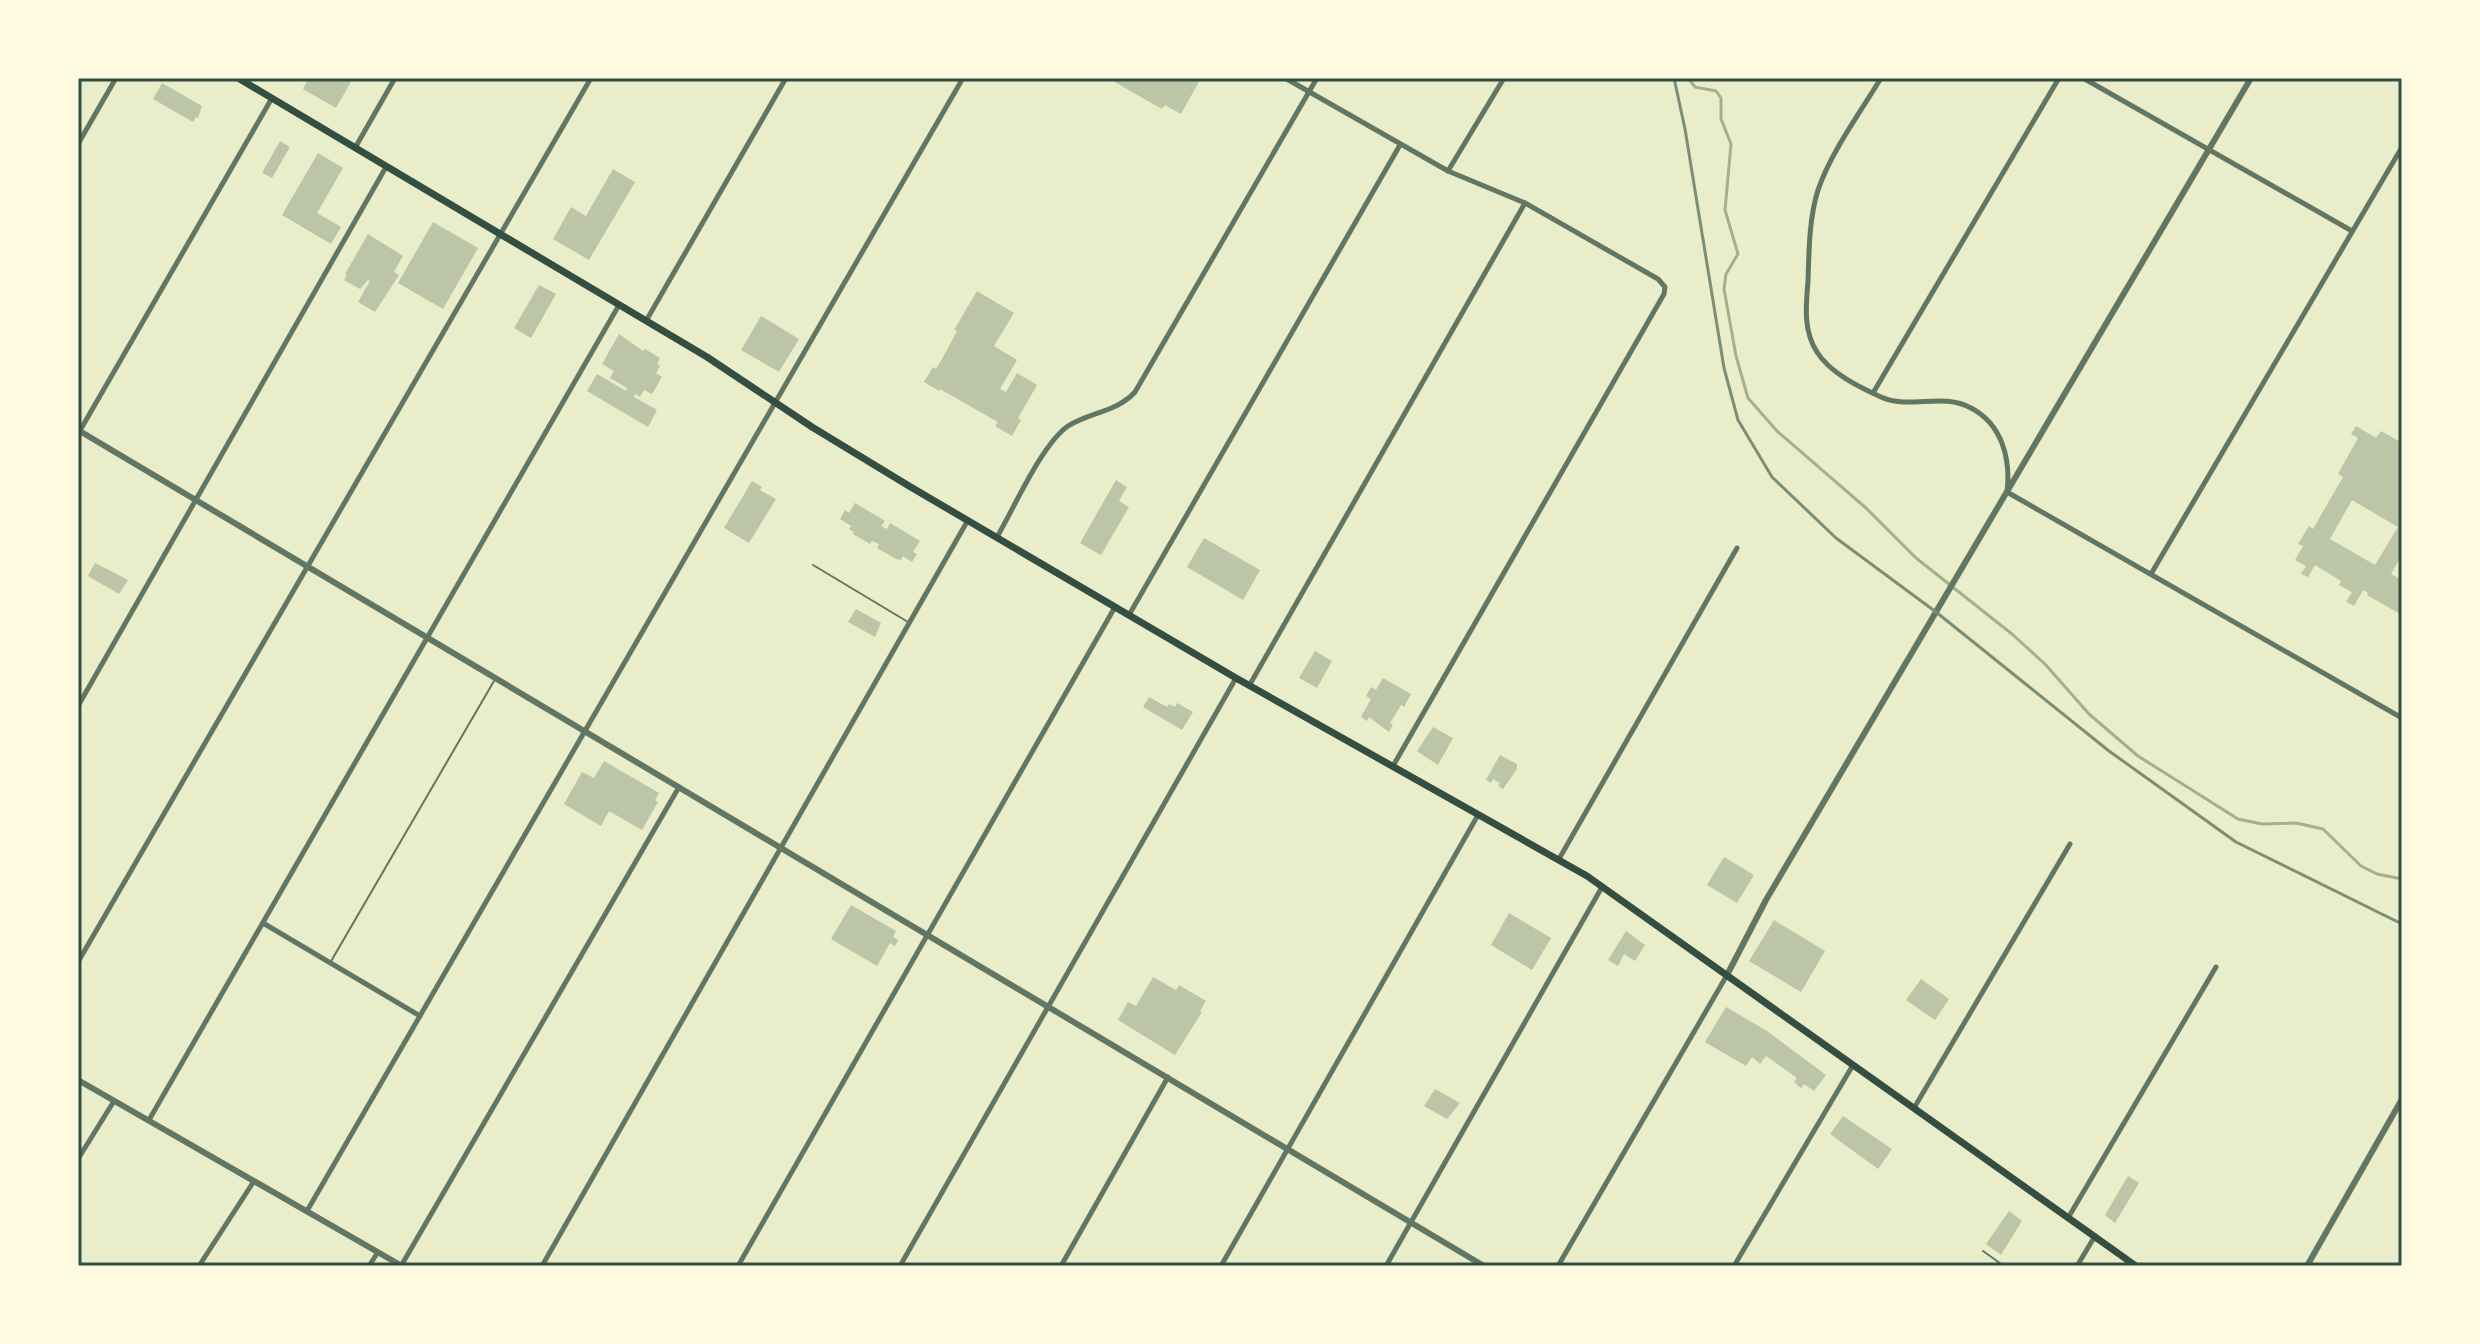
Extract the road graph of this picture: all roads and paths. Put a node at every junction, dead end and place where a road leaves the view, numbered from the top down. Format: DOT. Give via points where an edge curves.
graph roads {
  1 [pos="116,78"];
  2 [pos="238,78"];
  3 [pos="395,78"];
  4 [pos="591,78"];
  5 [pos="786,78"];
  6 [pos="963,78"];
  7 [pos="1285,78"];
  8 [pos="1317,78"];
  9 [pos="1504,78"];
  10 [pos="1881,78"];
  11 [pos="2059,78"];
  12 [pos="2083,78"];
  13 [pos="2251,78"];
  14 [pos="1309,91"];
  15 [pos="272,98"];
  16 [pos="78,144"];
  17 [pos="1400,145"];
  18 [pos="2402,147"];
  19 [pos="355,149"];
  20 [pos="2209,150"];
  21 [pos="386,167"];
  22 [pos="1448,171"];
  23 [pos="1525,203"];
  24 [pos="2352,231"];
  25 [pos="500,234"];
  26 [pos="619,305"];
  27 [pos="646,321"];
  28 [pos="1873,393"];
  29 [pos="775,403"];
  30 [pos="79,432"];
  31 [pos="2007,492"];
  32 [pos="197,500"];
  33 [pos="968,520"];
  34 [pos="997,537"];
  35 [pos="1737,548"];
  36 [pos="308,565"];
  37 [pos="813,565"];
  38 [pos="2151,574"];
  39 [pos="1115,607"];
  40 [pos="1129,615"];
  41 [pos="910,623"];
  42 [pos="428,636"];
  43 [pos="497,677"];
  44 [pos="1236,678"];
  45 [pos="1249,686"];
  46 [pos="78,706"];
  47 [pos="2402,718"];
  48 [pos="586,730"];
  49 [pos="1393,766"];
  50 [pos="680,786"];
  51 [pos="1479,814"];
  52 [pos="2070,844"];
  53 [pos="781,847"];
  54 [pos="1559,859"];
  55 [pos="1602,887"];
  56 [pos="263,923"];
  57 [pos="927,934"];
  58 [pos="78,962"];
  59 [pos="330,963"];
  60 [pos="2216,967"];
  61 [pos="1727,975"];
  62 [pos="1048,1006"];
  63 [pos="420,1016"];
  64 [pos="1853,1065"];
  65 [pos="1168,1077"];
  66 [pos="78,1080"];
  67 [pos="2402,1099"];
  68 [pos="114,1101"];
  69 [pos="1914,1108"];
  70 [pos="149,1120"];
  71 [pos="1287,1149"];
  72 [pos="78,1159"];
  73 [pos="254,1181"];
  74 [pos="307,1211"];
  75 [pos="2068,1218"];
  76 [pos="1411,1222"];
  77 [pos="2095,1236"];
  78 [pos="1983,1251"];
  79 [pos="378,1252"];
  80 [pos="199,1266"];
  81 [pos="369,1266"];
  82 [pos="401,1266"];
  83 [pos="542,1266"];
  84 [pos="738,1266"];
  85 [pos="900,1266"];
  86 [pos="1061,1266"];
  87 [pos="1221,1266"];
  88 [pos="1386,1266"];
  89 [pos="1484,1266"];
  90 [pos="1558,1266"];
  91 [pos="1734,1266"];
  92 [pos="2004,1266"];
  93 [pos="2077,1266"];
  94 [pos="2136,1266"];
  95 [pos="2307,1266"];
  1 -- 16 [label="street"];
  2 -- 15 [label="main road"];
  3 -- 19 [label="street"];
  4 -- 25 [label="street"];
  5 -- 27 [label="street"];
  6 -- 29 [label="street"];
  7 -- 14 [label="street"];
  8 -- 14 [label="street"];
  9 -- 22 [label="street"];
  10 -- 28 [label="street" via="1823,178 1814,206 1806,315 1810,341 1827,364"];
  11 -- 28 [label="street"];
  12 -- 20 [label="street"];
  13 -- 20 [label="street"];
  14 -- 17 [label="street"];
  14 -- 34 [label="street" via="1135,392 1122,404 1061,432"];
  15 -- 19 [label="main road"];
  15 -- 30 [label="street"];
  17 -- 22 [label="street"];
  17 -- 40 [label="street"];
  18 -- 24 [label="street"];
  19 -- 21 [label="main road"];
  20 -- 24 [label="street"];
  20 -- 31 [label="street"];
  21 -- 25 [label="main road"];
  21 -- 32 [label="street"];
  22 -- 23 [label="street"];
  23 -- 45 [label="street"];
  23 -- 49 [label="street" via="1665,287"];
  24 -- 38 [label="street"];
  25 -- 26 [label="main road"];
  25 -- 36 [label="street"];
  26 -- 27 [label="main road"];
  26 -- 42 [label="street"];
  27 -- 29 [label="main road"];
  28 -- 31 [label="street" via="1899,402 1945,400 1977,411 2004,449"];
  29 -- 33 [label="main road"];
  29 -- 48 [label="street"];
  30 -- 32 [label="street"];
  31 -- 38 [label="street"];
  31 -- 61 [label="street"];
  32 -- 36 [label="street"];
  32 -- 46 [label="street"];
  33 -- 34 [label="main road"];
  33 -- 41 [label="street"];
  34 -- 39 [label="main road"];
  35 -- 54 [label="street"];
  36 -- 42 [label="street"];
  36 -- 58 [label="street"];
  37 -- 41 [label="lane"];
  38 -- 47 [label="street"];
  39 -- 40 [label="main road"];
  39 -- 57 [label="street"];
  40 -- 44 [label="main road"];
  41 -- 53 [label="street"];
  42 -- 43 [label="street"];
  42 -- 56 [label="street"];
  43 -- 48 [label="street"];
  43 -- 59 [label="lane"];
  44 -- 45 [label="main road"];
  44 -- 62 [label="street"];
  45 -- 49 [label="main road"];
  48 -- 50 [label="street"];
  48 -- 63 [label="street"];
  49 -- 51 [label="main road"];
  50 -- 53 [label="street"];
  50 -- 82 [label="street"];
  51 -- 54 [label="main road"];
  51 -- 71 [label="street"];
  52 -- 69 [label="street"];
  53 -- 57 [label="street"];
  53 -- 83 [label="street"];
  54 -- 55 [label="main road"];
  55 -- 61 [label="main road"];
  55 -- 76 [label="street"];
  56 -- 59 [label="street"];
  56 -- 70 [label="street"];
  57 -- 62 [label="street"];
  57 -- 84 [label="street"];
  59 -- 63 [label="street"];
  60 -- 75 [label="street"];
  61 -- 64 [label="main road"];
  61 -- 90 [label="street"];
  62 -- 65 [label="street"];
  62 -- 85 [label="street"];
  63 -- 74 [label="street"];
  64 -- 69 [label="main road"];
  64 -- 91 [label="street"];
  65 -- 71 [label="street"];
  65 -- 86 [label="street"];
  66 -- 68 [label="street"];
  67 -- 95 [label="street"];
  68 -- 70 [label="street"];
  68 -- 72 [label="street"];
  69 -- 75 [label="main road"];
  70 -- 73 [label="street"];
  71 -- 76 [label="street"];
  71 -- 87 [label="street"];
  73 -- 74 [label="street"];
  73 -- 80 [label="street"];
  74 -- 79 [label="street"];
  75 -- 77 [label="main road"];
  76 -- 88 [label="street"];
  76 -- 89 [label="street"];
  77 -- 93 [label="street"];
  77 -- 94 [label="main road"];
  78 -- 92 [label="lane"];
  79 -- 81 [label="street"];
  79 -- 82 [label="street"];
}
